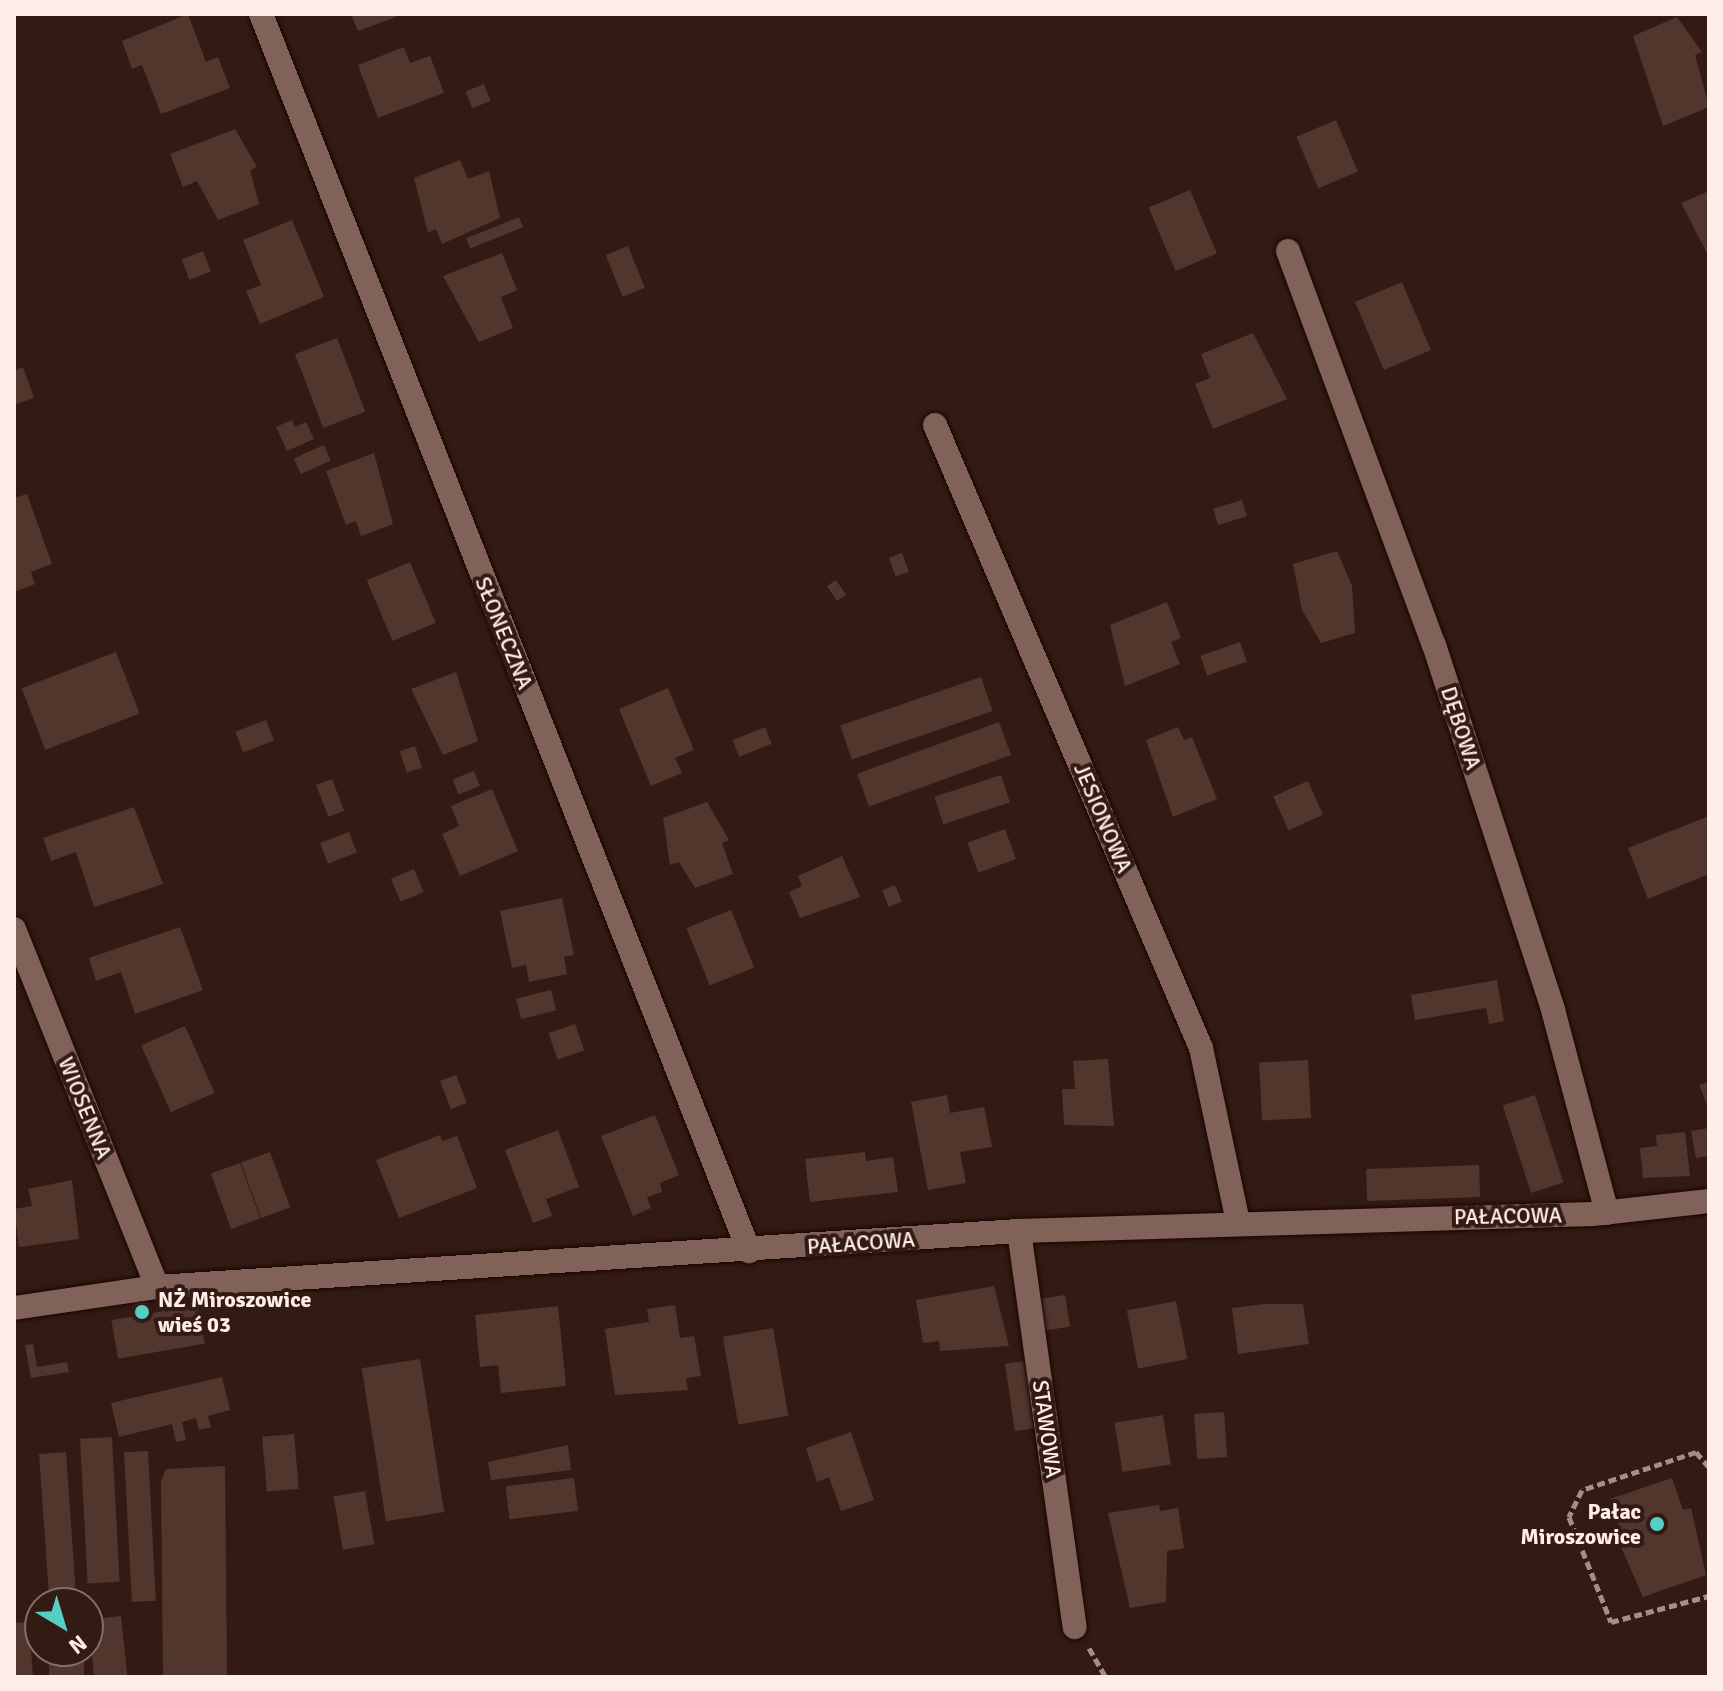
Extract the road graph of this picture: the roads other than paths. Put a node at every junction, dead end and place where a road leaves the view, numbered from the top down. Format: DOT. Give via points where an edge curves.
graph roads {
  1 [pos="261,14"];
  2 [pos="1288,251"];
  3 [pos="935,425"];
  4 [pos="14,929"];
  5 [pos="1709,1201"];
  6 [pos="1607,1213"];
  7 [pos="1238,1222"];
  8 [pos="1019,1231"];
  9 [pos="749,1251"];
  10 [pos="157,1287"];
  11 [pos="14,1308"];
  12 [pos="1075,1627"];
  1 -- 9 [label="street, SŁONECZNA"];
  2 -- 6 [label="street, DĘBOWA" via="1434,645 1553,1010"];
  3 -- 7 [label="street, JESIONOWA" via="1201,1048"];
  4 -- 10 [label="street, WIOSENNA"];
  5 -- 6 [label="street, PAŁACOWA"];
  6 -- 7 [label="street, PAŁACOWA"];
  7 -- 8 [label="street, PAŁACOWA"];
  8 -- 9 [label="street, PAŁACOWA"];
  8 -- 12 [label="street, STAWOWA"];
  9 -- 10 [label="street, PAŁACOWA"];
  10 -- 11 [label="street, PAŁACOWA"];
}
